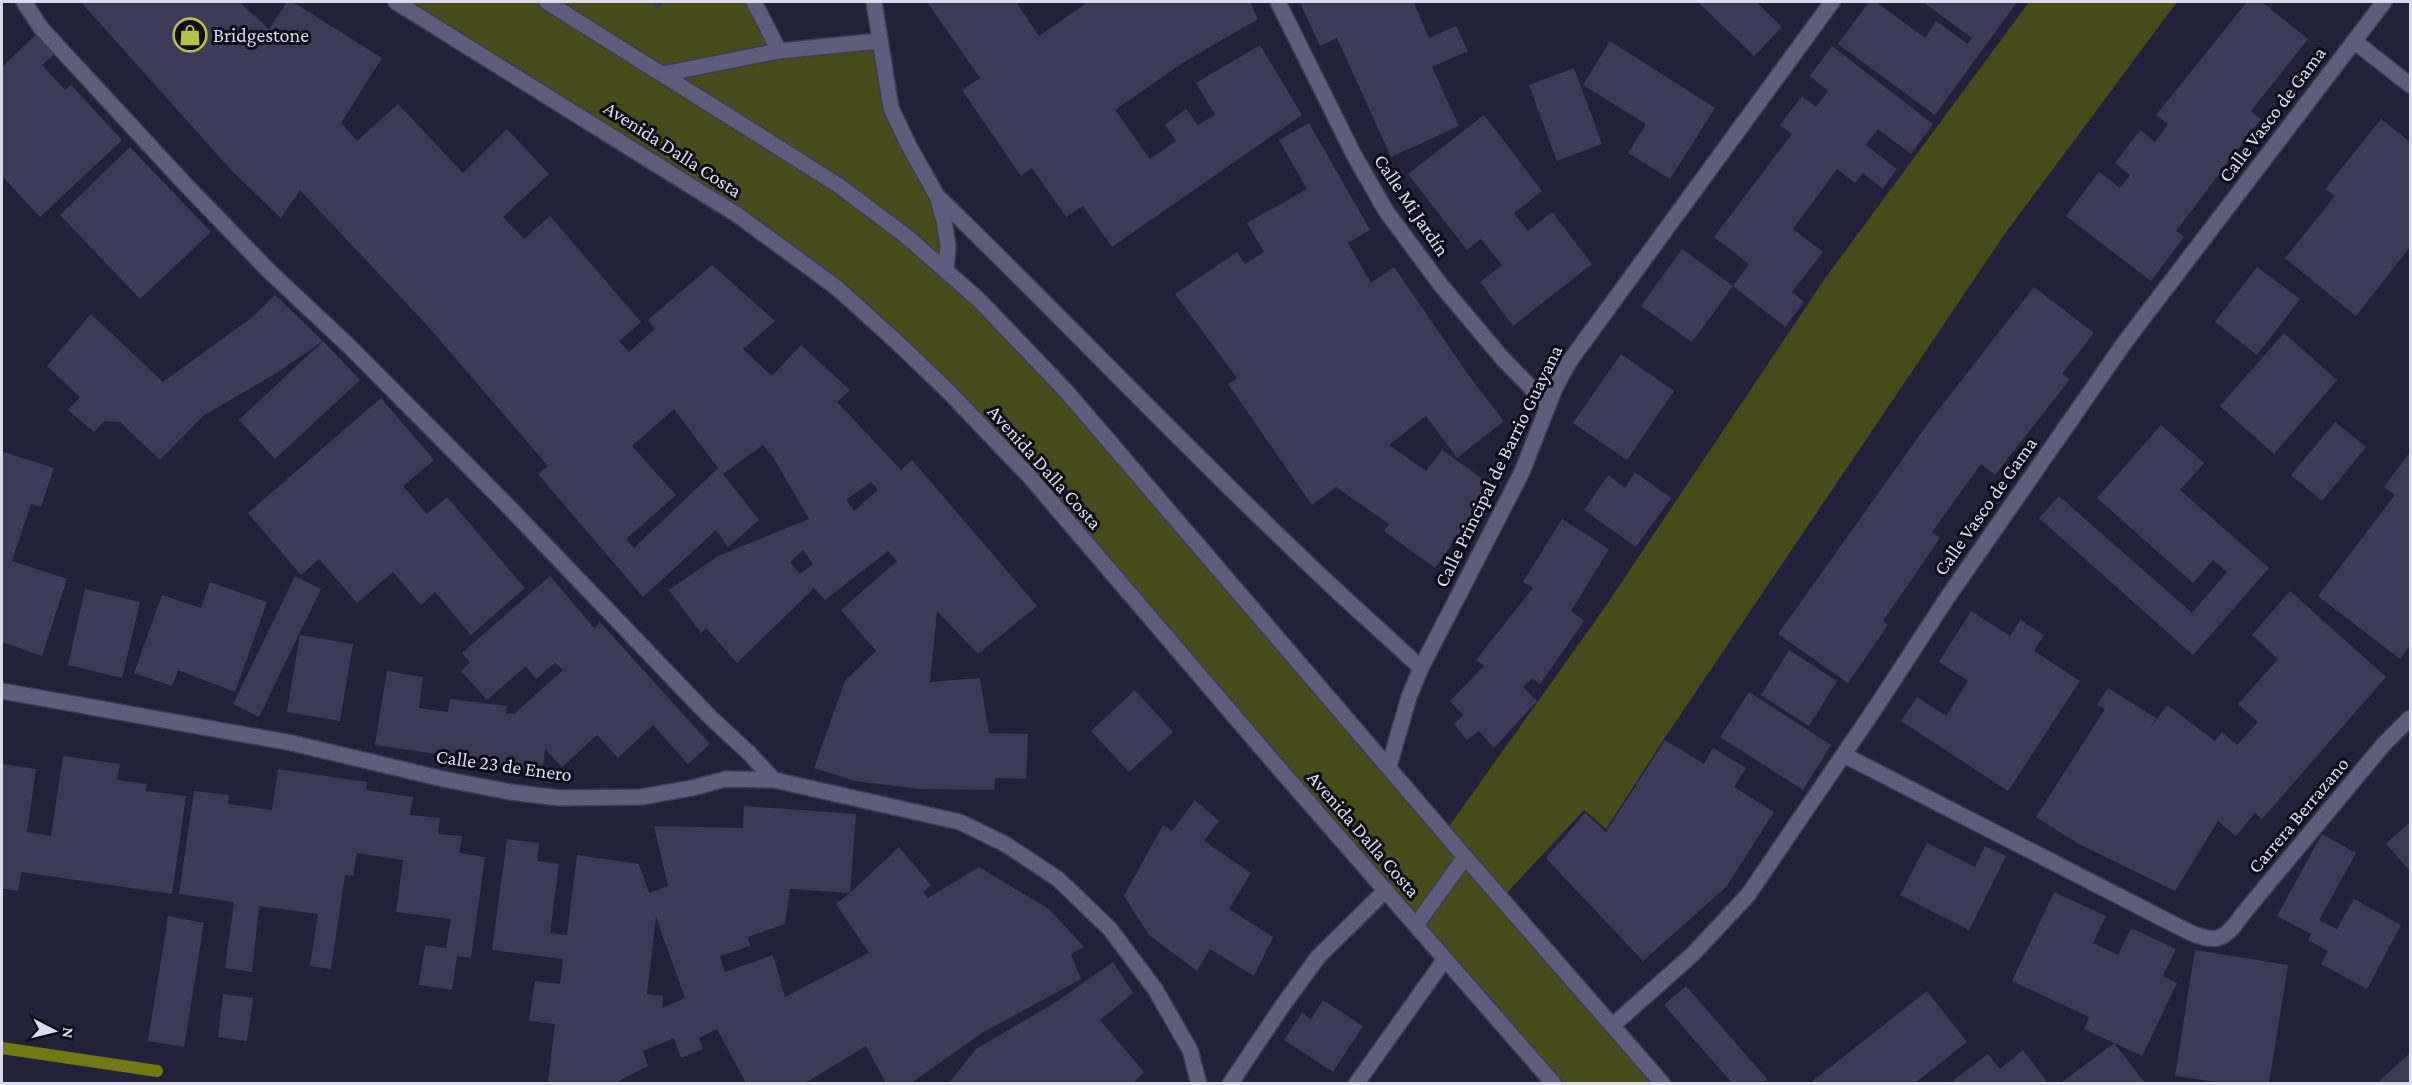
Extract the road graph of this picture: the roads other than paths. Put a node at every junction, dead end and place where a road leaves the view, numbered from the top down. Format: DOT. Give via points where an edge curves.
graph roads {
  1 [pos="24,2"];
  2 [pos="396,2"];
  3 [pos="547,2"];
  4 [pos="754,2"];
  5 [pos="874,2"];
  6 [pos="1278,2"];
  7 [pos="1832,2"];
  8 [pos="2384,2"];
  9 [pos="879,41"];
  10 [pos="2354,41"];
  11 [pos="779,51"];
  12 [pos="663,74"];
  13 [pos="2410,85"];
  14 [pos="936,196"];
  15 [pos="946,271"];
  16 [pos="1548,405"];
  17 [pos="1421,668"];
  18 [pos="2,691"];
  19 [pos="2410,718"];
  20 [pos="1844,755"];
  21 [pos="1389,766"];
  22 [pos="774,780"];
  23 [pos="1465,857"];
  24 [pos="1386,890"];
  25 [pos="1416,925"];
  26 [pos="1445,959"];
  27 [pos="1612,1026"];
  28 [pos="1238,1080"];
  29 [pos="1199,1083"];
  30 [pos="1356,1083"];
  31 [pos="1554,1083"];
  32 [pos="1663,1083"];
  1 -- 22 [label="street" via="41,28 186,185 505,503"];
  2 -- 24 [label="street, Avenida Dalla Costa" via="727,208 836,286 949,392 1030,477"];
  3 -- 12 [label="street"];
  4 -- 11 [label="street"];
  5 -- 9 [label="street"];
  6 -- 16 [label="street, Calle Mi Jardín" via="1386,212 1440,284"];
  7 -- 16 [label="street, Calle Principal de Barrio Guayana" via="1569,362"];
  8 -- 10 [label="street, Calle Vasco de Gama"];
  9 -- 11 [label="street"];
  9 -- 14 [label="street" via="891,108"];
  10 -- 13 [label="street"];
  10 -- 20 [label="street, Calle Vasco de Gama" via="2124,342"];
  11 -- 12 [label="street"];
  12 -- 15 [label="street" via="838,185"];
  14 -- 15 [label="street" via="948,246"];
  14 -- 17 [label="street" via="1282,539"];
  15 -- 21 [label="street" via="1066,391"];
  16 -- 17 [label="street, Calle Principal de Barrio Guayana" via="1522,472"];
  17 -- 21 [label="street, Calle Principal de Barrio Guayana"];
  18 -- 22 [label="street, Calle 23 de Enero" via="292,743 443,779 560,798 641,797 726,779"];
  19 -- 20 [label="street, Carrera Berrazano" via="2384,744 2231,931 2220,939 2204,939 2185,930"];
  20 -- 27 [label="street, Calle Vasco de Gama" via="1748,895 1693,954"];
  21 -- 23 [label="street"];
  22 -- 29 [label="street, Calle 23 de Enero" via="960,822 1005,844 1058,879 1110,929 1155,988 1190,1050"];
  23 -- 25 [label="street"];
  23 -- 27 [label="street"];
  24 -- 25 [label="street, Avenida Dalla Costa"];
  24 -- 28 [label="street" via="1318,957 1283,1005"];
  25 -- 26 [label="street, Avenida Dalla Costa"];
  26 -- 30 [label="street"];
  26 -- 31 [label="street, Avenida Dalla Costa"];
  27 -- 32 [label="street"];
}
